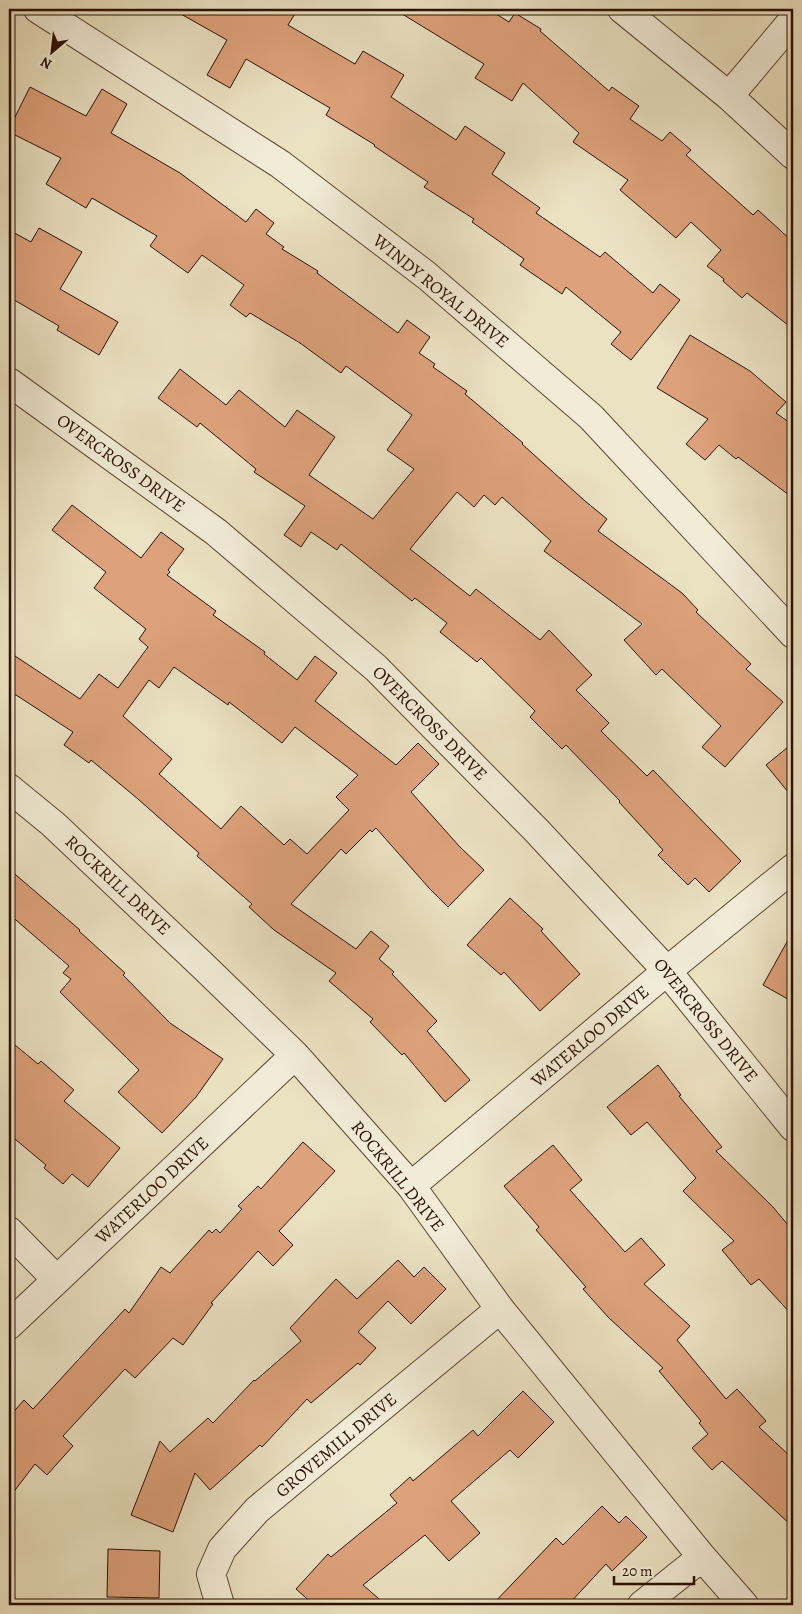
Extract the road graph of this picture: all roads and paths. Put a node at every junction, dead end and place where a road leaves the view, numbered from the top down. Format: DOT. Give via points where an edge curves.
graph roads {
  1 [pos="38,9"];
  2 [pos="622,9"];
  3 [pos="793,20"];
  4 [pos="729,96"];
  5 [pos="793,155"];
  6 [pos="9,382"];
  7 [pos="793,634"];
  8 [pos="9,788"];
  9 [pos="793,868"];
  10 [pos="667,971"];
  11 [pos="295,1055"];
  12 [pos="793,1127"];
  13 [pos="411,1186"];
  14 [pos="9,1231"];
  15 [pos="56,1280"];
  16 [pos="500,1309"];
  17 [pos="9,1325"];
  18 [pos="702,1557"];
  19 [pos="220,1605"];
  20 [pos="642,1605"];
  21 [pos="744,1605"];
  1 -- 7 [label="street, WINDY ROYAL DRIVE" via="280,164 426,275 592,417"];
  2 -- 4 [label="street"];
  3 -- 4 [label="street"];
  4 -- 5 [label="street"];
  6 -- 10 [label="street, OVERCROSS DRIVE" via="216,532 376,668 537,831"];
  8 -- 11 [label="street, ROCKRILL DRIVE" via="52,824"];
  9 -- 10 [label="street, WATERLOO DRIVE"];
  10 -- 12 [label="street, OVERCROSS DRIVE"];
  10 -- 13 [label="street, WATERLOO DRIVE"];
  11 -- 13 [label="street, ROCKRILL DRIVE"];
  11 -- 15 [label="street, WATERLOO DRIVE"];
  13 -- 16 [label="street, ROCKRILL DRIVE"];
  14 -- 15 [label="street"];
  15 -- 17 [label="street, WATERLOO DRIVE"];
  16 -- 18 [label="street, ROCKRILL DRIVE"];
  16 -- 19 [label="street, GROVEMILL DRIVE" via="257,1510 222,1549 211,1574"];
  18 -- 20 [label="street"];
  18 -- 21 [label="street, ROCKRILL DRIVE"];
}
